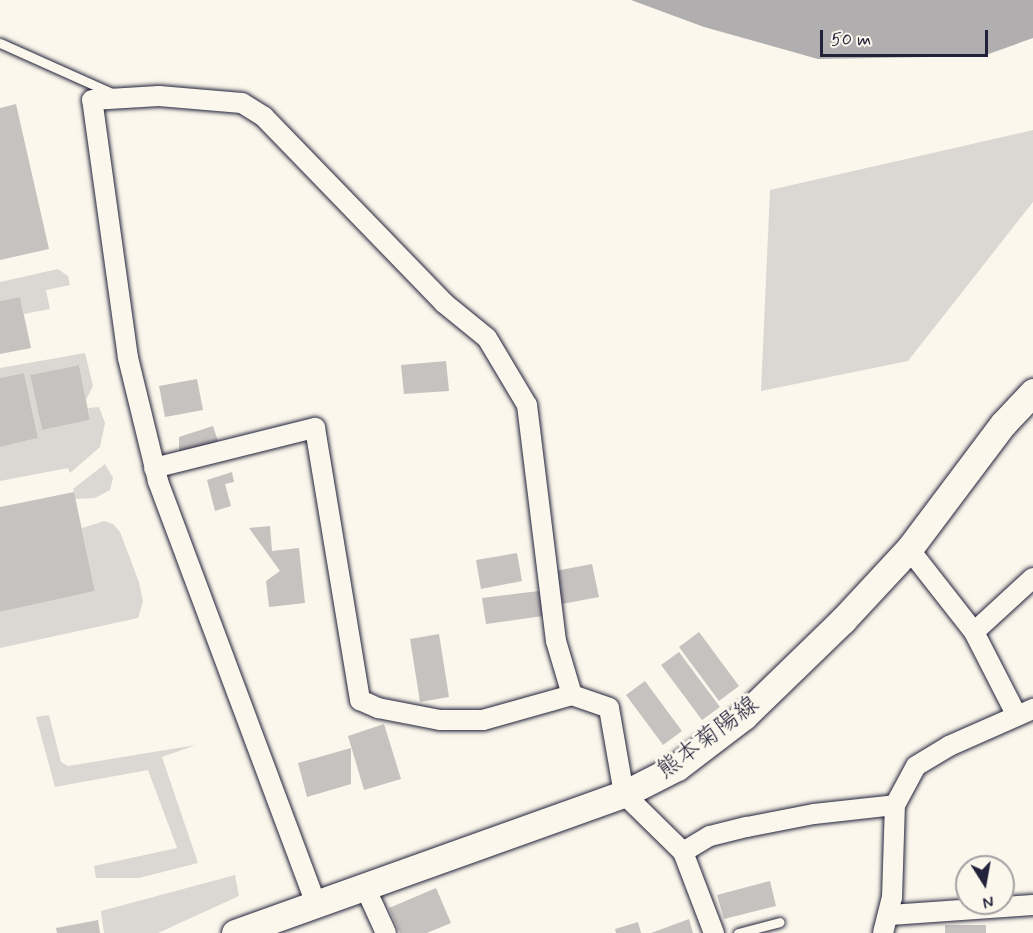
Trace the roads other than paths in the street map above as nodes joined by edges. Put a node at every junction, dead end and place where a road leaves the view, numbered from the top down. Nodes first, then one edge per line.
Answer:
1 (0, 43) edge
2 (119, 96) junction
3 (1033, 392) edge
4 (154, 468) junction
5 (909, 549) junction
6 (1033, 578) edge
7 (974, 633) junction
8 (572, 695) junction
9 (1025, 713) edge
10 (624, 794) junction
11 (895, 805) junction
12 (683, 852) junction
13 (364, 885) junction
14 (316, 904) junction
15 (1033, 905) edge
16 (780, 922) dead end
17 (886, 924) edge
18 (236, 933) edge
19 (386, 933) edge
20 (714, 933) edge
21 (738, 933) edge

1 - 2 lane
2 - 4 street
2 - 8 street
3 - 5 main road, 熊本菊陽線
4 - 8 street
4 - 14 street
5 - 7 street
5 - 10 main road, 熊本菊陽線
6 - 7 street
7 - 9 street
8 - 10 street
9 - 11 street
10 - 12 street
10 - 13 main road, 熊本菊陽線
11 - 12 street
11 - 17 street
12 - 20 street
13 - 14 main road, 熊本菊陽線
13 - 19 street
14 - 18 main road, 熊本菊陽線
15 - 17 street
16 - 21 lane

